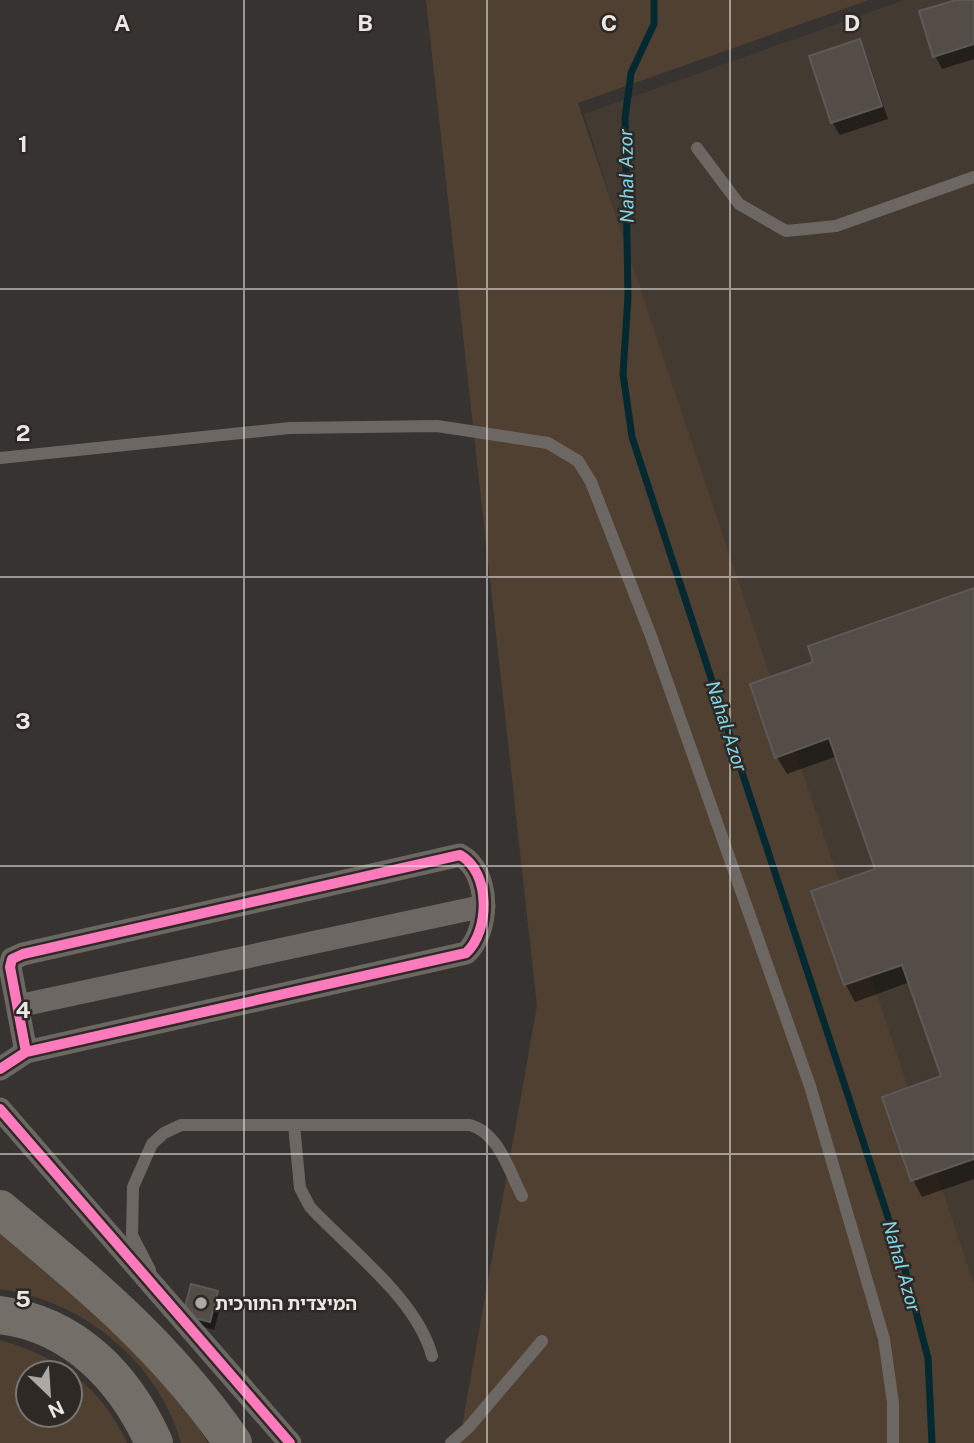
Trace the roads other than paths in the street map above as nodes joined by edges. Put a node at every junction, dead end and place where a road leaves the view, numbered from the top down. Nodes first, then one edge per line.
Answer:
1 (697, 148) dead end
2 (974, 177) edge
3 (0, 458) edge
4 (485, 906) junction
5 (18, 1006) junction
6 (26, 1052) junction
7 (0, 1069) edge
8 (0, 1109) edge
9 (294, 1125) junction
10 (522, 1196) dead end
11 (0, 1209) edge
12 (161, 1292) junction
13 (0, 1315) edge
14 (542, 1341) dead end
15 (432, 1356) dead end
16 (154, 1443) edge
17 (233, 1443) edge
18 (290, 1443) edge
19 (451, 1443) edge
20 (893, 1443) edge

1 - 2 lane
3 - 20 lane
4 - 5 street
4 - 5 street
4 - 6 street
5 - 6 street
6 - 7 street
8 - 12 street
9 - 10 lane
9 - 12 lane
9 - 15 lane
11 - 17 highway
12 - 18 street
13 - 16 highway
14 - 19 lane

